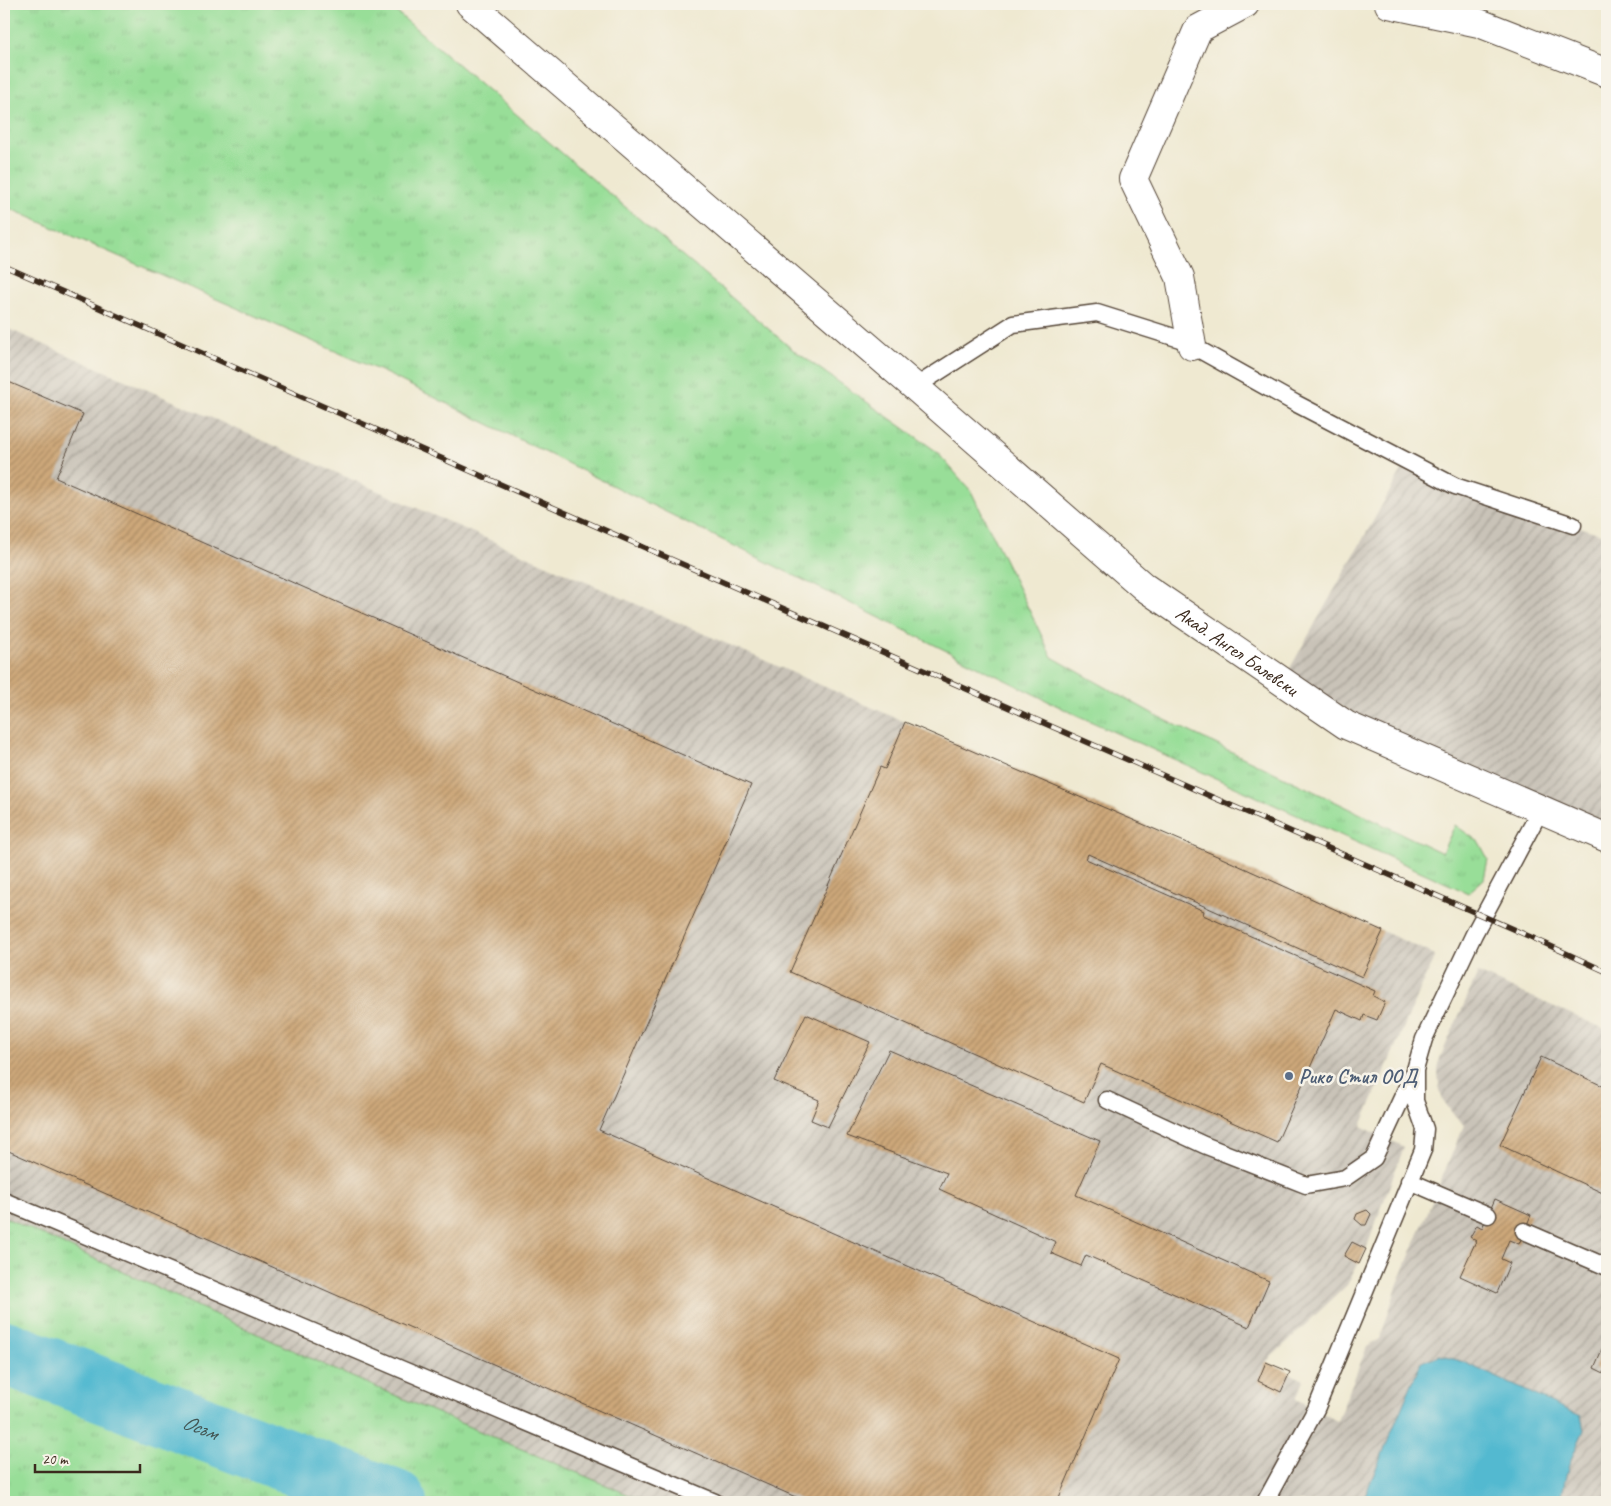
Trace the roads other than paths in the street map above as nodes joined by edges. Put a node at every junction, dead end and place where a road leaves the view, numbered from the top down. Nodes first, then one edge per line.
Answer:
1 (470, 4) edge
2 (1245, 4) edge
3 (1390, 4) edge
4 (1607, 73) edge
5 (1192, 346) junction
6 (915, 387) junction
7 (1573, 525) dead end
8 (1541, 809) junction
9 (1607, 838) edge
10 (1415, 1070) junction
11 (1107, 1100) dead end
12 (1409, 1181) junction
13 (4, 1201) edge
14 (1488, 1215) dead end
15 (1524, 1231) dead end
16 (1607, 1267) edge
17 (715, 1502) edge
18 (1265, 1502) edge

1 - 6 street, Акад. Ангел Балевски
2 - 5 street
3 - 4 street
5 - 6 lane
5 - 7 lane
6 - 8 street, Акад. Ангел Балевски
8 - 9 street, Акад. Ангел Балевски
8 - 10 lane
10 - 11 lane
10 - 12 lane
12 - 14 lane
12 - 18 lane
13 - 17 lane
15 - 16 lane

